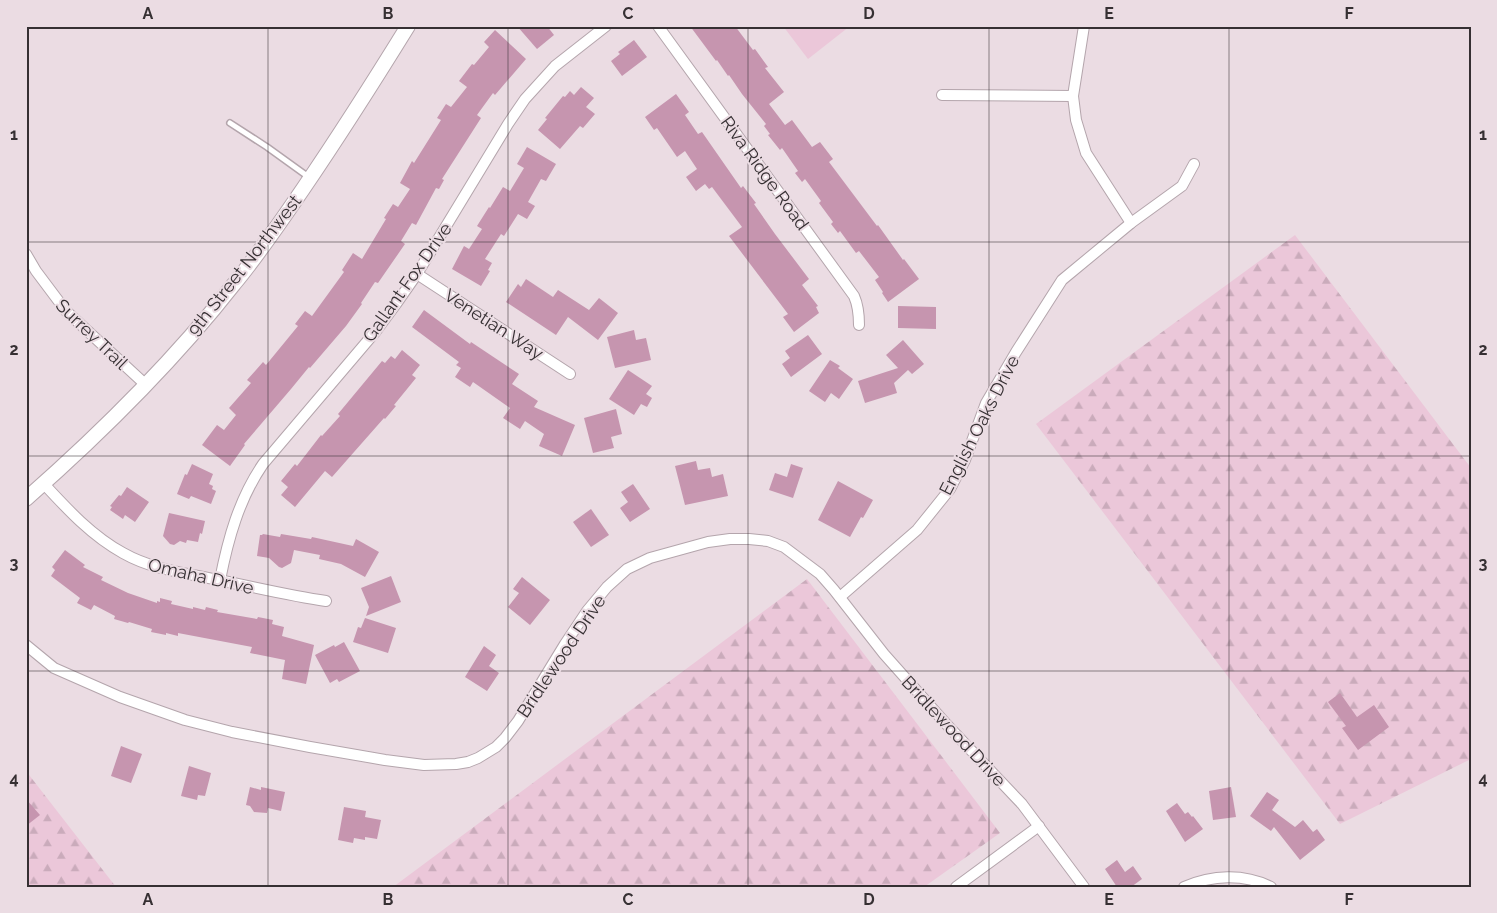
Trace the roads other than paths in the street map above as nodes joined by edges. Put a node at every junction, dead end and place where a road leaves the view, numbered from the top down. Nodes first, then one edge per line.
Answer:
1 (408, 26) edge
2 (606, 26) edge
3 (658, 26) edge
4 (1084, 26) edge
5 (942, 95) dead end
6 (1072, 96) junction
7 (230, 123) dead end
8 (1194, 164) dead end
9 (310, 179) junction
10 (1131, 223) junction
11 (26, 254) edge
12 (417, 274) junction
13 (859, 325) dead end
14 (570, 374) dead end
15 (146, 385) junction
16 (44, 484) junction
17 (26, 499) edge
18 (220, 580) junction
19 (840, 598) junction
20 (326, 601) dead end
21 (26, 646) edge
22 (1039, 826) junction
23 (1188, 885) edge
24 (956, 887) edge
25 (1084, 887) edge
26 (1271, 887) edge

1 - 9 street, 9th Street Northwest
2 - 12 street, Gallant Fox Drive
3 - 13 street, Riva Ridge Road
4 - 6 street
5 - 6 street
6 - 10 street
7 - 9 lane
8 - 10 street, English Oaks Drive
9 - 15 street, 9th Street Northwest
10 - 19 street, English Oaks Drive
11 - 15 street, Surrey Trail
12 - 14 street, Venetian Way
12 - 18 street, Gallant Fox Drive
15 - 16 street, 9th Street Northwest
16 - 17 street, 9th Street Northwest
16 - 18 street, Omaha Drive
18 - 20 street, Omaha Drive
19 - 21 street, Bridlewood Drive
19 - 22 street, Bridlewood Drive
22 - 24 street
22 - 25 street, Bridlewood Drive
23 - 26 street

